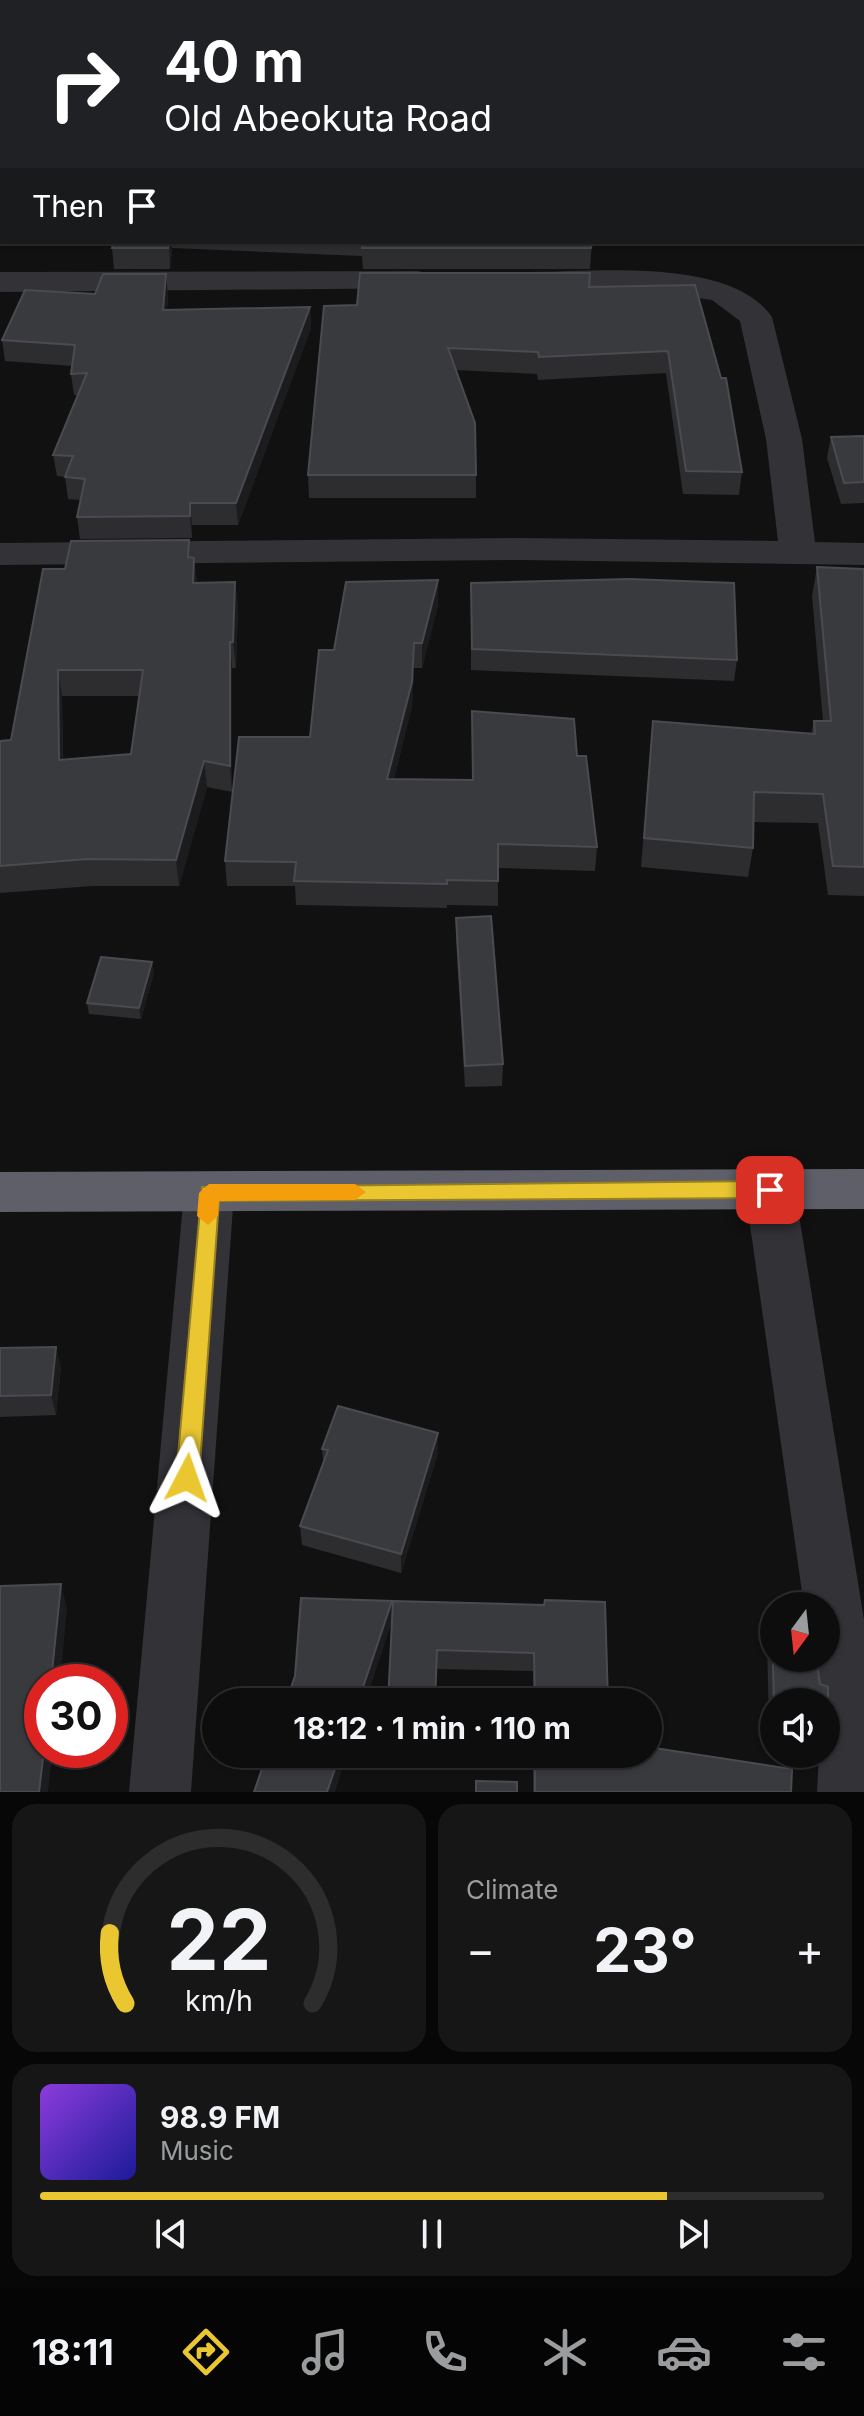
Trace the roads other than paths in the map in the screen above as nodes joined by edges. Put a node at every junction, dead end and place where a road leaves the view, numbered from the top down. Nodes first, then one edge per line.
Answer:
1 (444, 281) edge
2 (507, 281) edge
3 (0, 282) edge
4 (798, 552) junction
5 (0, 554) edge
6 (864, 554) edge
7 (864, 1189) edge
8 (770, 1190) junction
9 (0, 1192) edge
10 (209, 1193) junction
11 (160, 1792) edge
12 (848, 1792) edge

1 - 3 street
2 - 4 street
4 - 5 street
4 - 6 street
7 - 8 highway
8 - 10 highway
8 - 12 street
9 - 10 highway
10 - 11 street

